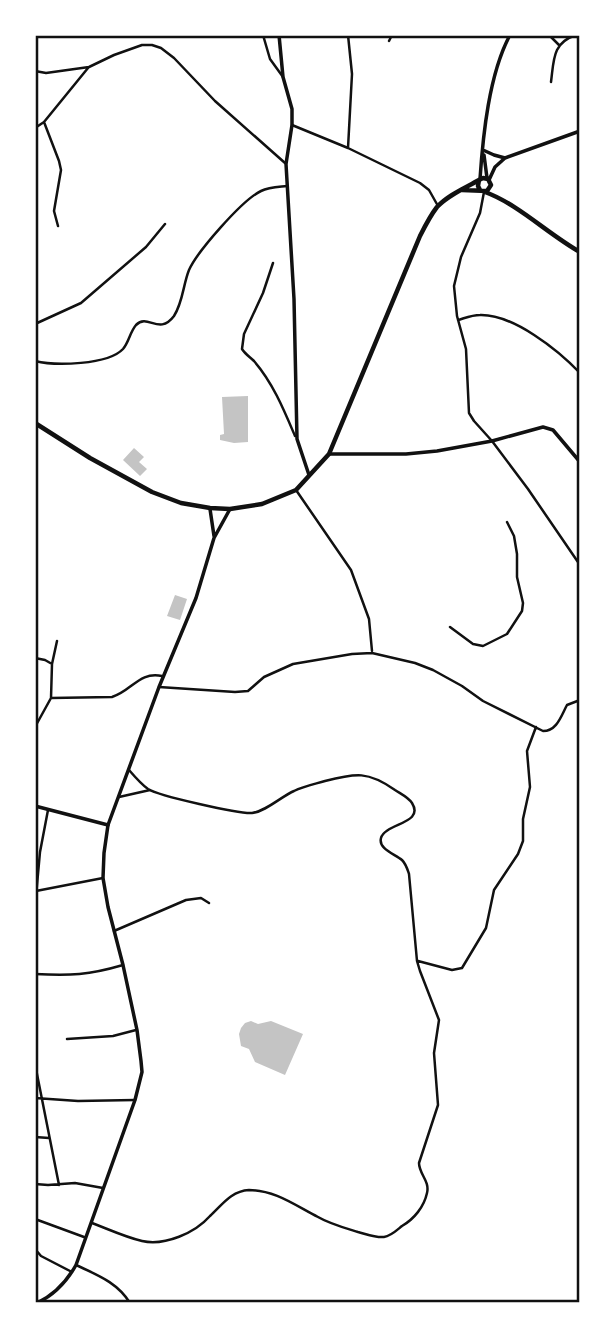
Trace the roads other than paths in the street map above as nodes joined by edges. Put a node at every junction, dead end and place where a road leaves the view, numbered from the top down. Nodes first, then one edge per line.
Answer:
1 (263, 35) edge
2 (279, 35) edge
3 (348, 35) edge
4 (392, 35) edge
5 (510, 35) edge
6 (550, 35) edge
7 (576, 35) edge
8 (389, 41) dead end
9 (559, 45) junction
10 (89, 67) junction
11 (35, 71) edge
12 (283, 77) junction
13 (551, 82) dead end
14 (44, 122) junction
15 (292, 125) junction
16 (35, 128) edge
17 (580, 131) edge
18 (348, 148) junction
19 (483, 148) junction
20 (505, 158) junction
21 (286, 164) junction
22 (480, 180) junction
23 (489, 180) junction
24 (287, 186) junction
25 (461, 190) junction
26 (483, 191) junction
27 (502, 198) junction
28 (438, 206) junction
29 (165, 224) dead end
30 (58, 226) dead end
31 (580, 252) edge
32 (272, 263) dead end
33 (458, 320) junction
34 (35, 324) edge
35 (35, 361) edge
36 (580, 373) edge
37 (35, 423) edge
38 (297, 439) junction
39 (492, 441) junction
40 (329, 454) junction
41 (580, 462) edge
42 (309, 475) junction
43 (296, 490) junction
44 (210, 509) junction
45 (230, 509) junction
46 (508, 522) dead end
47 (214, 538) junction
48 (580, 565) edge
49 (450, 627) dead end
50 (58, 641) dead end
51 (372, 653) junction
52 (35, 658) edge
53 (52, 664) junction
54 (164, 677) junction
55 (159, 687) junction
56 (51, 698) junction
57 (580, 700) edge
58 (35, 727) edge
59 (536, 727) junction
60 (129, 770) junction
61 (150, 790) junction
62 (119, 797) junction
63 (35, 806) edge
64 (48, 810) junction
65 (108, 825) junction
66 (36, 875) edge
67 (103, 878) junction
68 (36, 891) edge
69 (209, 903) dead end
70 (35, 907) edge
71 (114, 931) junction
72 (417, 961) junction
73 (123, 965) junction
74 (35, 974) edge
75 (137, 1030) junction
76 (67, 1039) dead end
77 (35, 1064) edge
78 (35, 1098) edge
79 (41, 1100) junction
80 (135, 1100) junction
81 (35, 1136) edge
82 (49, 1138) junction
83 (35, 1184) edge
84 (59, 1185) junction
85 (103, 1188) junction
86 (35, 1219) edge
87 (92, 1223) junction
88 (86, 1238) junction
89 (35, 1250) edge
90 (76, 1265) junction
91 (72, 1272) junction
92 (37, 1303) edge
93 (130, 1303) edge

1 - 12 street
2 - 12 street
3 - 18 street
4 - 8 street
5 - 19 street
6 - 9 street
7 - 9 street
9 - 13 street
10 - 11 street
10 - 14 street
10 - 21 street
12 - 15 street
14 - 16 street
14 - 30 street
15 - 18 street
15 - 21 street
17 - 20 street
18 - 28 street
19 - 20 street
19 - 22 street
19 - 23 street
20 - 23 street
21 - 24 street
22 - 23 highway
22 - 25 highway
22 - 26 highway
23 - 26 highway
23 - 27 highway
24 - 35 street
24 - 38 street
25 - 26 highway
25 - 28 highway
26 - 27 highway
26 - 33 street
27 - 31 highway
28 - 40 highway
29 - 34 street
32 - 38 street
33 - 36 street
33 - 39 street
37 - 44 highway
38 - 42 street
39 - 40 street
39 - 41 street
39 - 48 street
40 - 42 highway
42 - 43 highway
43 - 45 highway
43 - 51 street
44 - 45 highway
44 - 47 street
45 - 47 street
46 - 49 street
47 - 54 street
50 - 53 street
51 - 55 street
51 - 59 street
52 - 53 street
53 - 56 street
54 - 55 street
54 - 56 street
55 - 60 street
56 - 58 street
57 - 59 street
59 - 72 street
60 - 61 street
60 - 62 street
61 - 62 street
61 - 72 street
62 - 65 street
63 - 64 street
64 - 65 street
64 - 66 street
65 - 67 street
66 - 68 street
67 - 68 street
67 - 71 street
68 - 70 street
69 - 71 street
71 - 73 street
72 - 87 street
73 - 74 street
73 - 75 street
75 - 76 street
75 - 80 street
77 - 79 street
78 - 79 street
79 - 80 street
79 - 82 street
80 - 85 street
81 - 82 street
82 - 84 street
83 - 84 street
84 - 85 street
85 - 87 street
86 - 88 street
87 - 88 street
88 - 90 street
89 - 91 street
90 - 91 street
90 - 93 street
91 - 92 street

